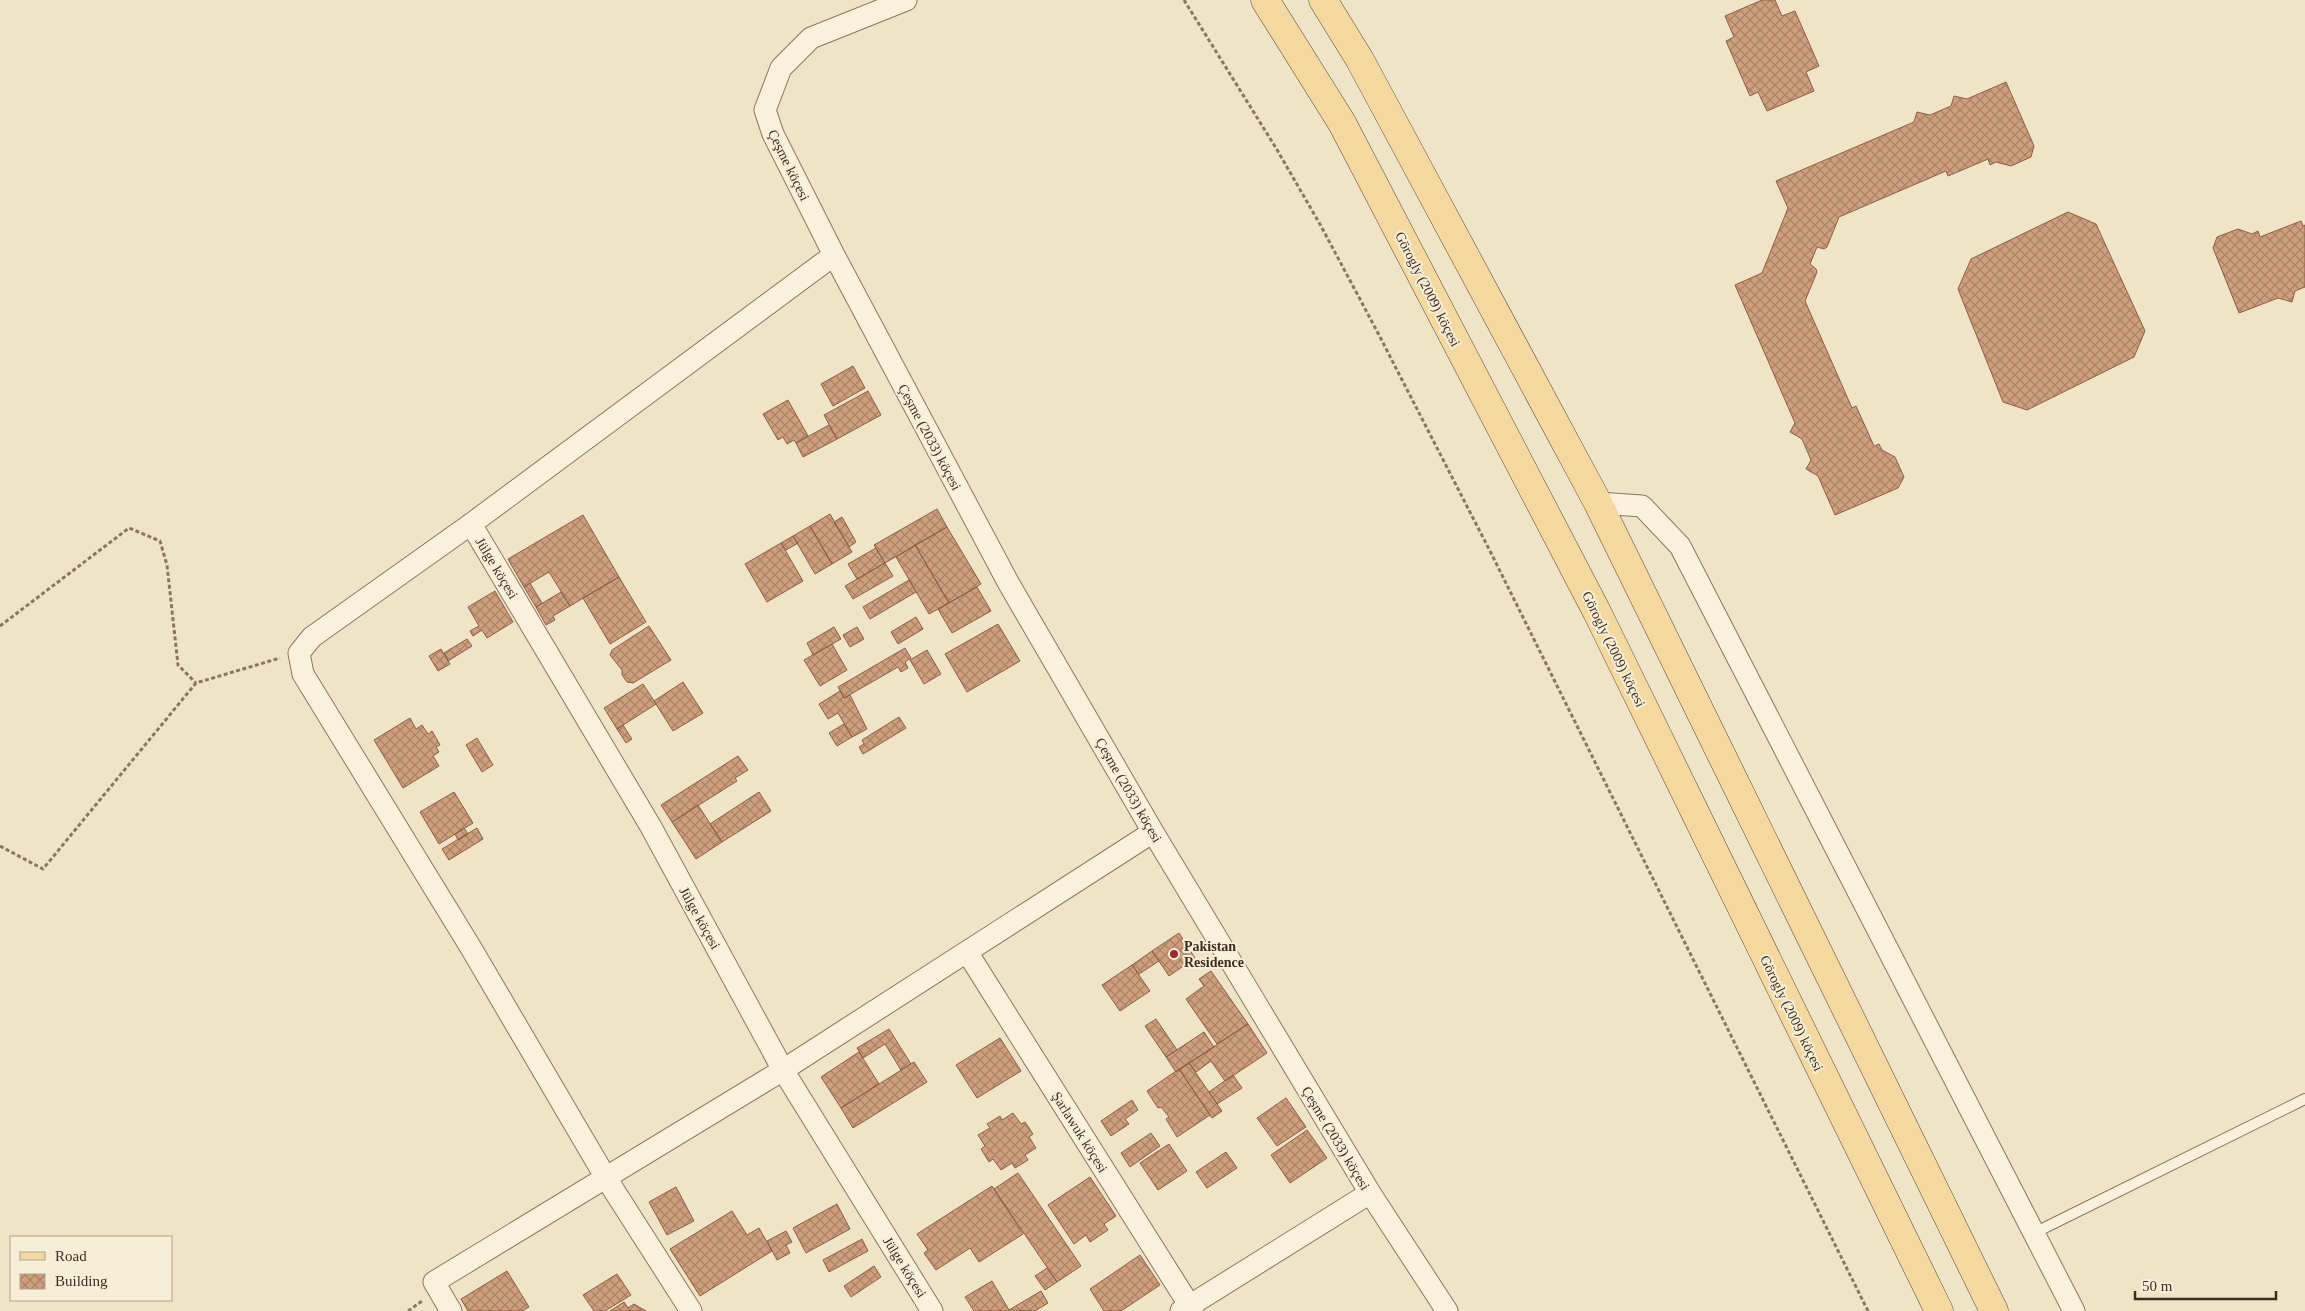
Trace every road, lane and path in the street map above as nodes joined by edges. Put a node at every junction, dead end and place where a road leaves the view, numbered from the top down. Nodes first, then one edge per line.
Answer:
1 (906, 0) edge
2 (1184, 0) edge
3 (1265, 0) edge
4 (1323, 0) edge
5 (834, 255) junction
6 (1598, 503) junction
7 (471, 524) junction
8 (0, 626) edge
9 (299, 653) junction
10 (196, 683) junction
11 (1153, 832) junction
12 (0, 846) edge
13 (967, 952) junction
14 (783, 1070) junction
15 (2305, 1099) edge
16 (606, 1178) junction
17 (1370, 1193) junction
18 (2034, 1233) junction
19 (1188, 1309) edge
20 (451, 1311) edge
21 (691, 1311) edge
22 (932, 1311) edge
23 (1447, 1311) edge
24 (1868, 1311) edge
25 (1939, 1311) edge
26 (1994, 1311) edge
27 (2074, 1311) edge

1 - 5 street, Çeşme köçesi
2 - 24 path
3 - 25 main road, Görogly (2009) köçesi
4 - 6 main road
5 - 7 street
5 - 11 street, Çeşme (2033) köçesi
6 - 18 street
6 - 26 main road
7 - 9 street
7 - 14 street, Jülge köçesi
8 - 10 path
9 - 10 path
9 - 16 street
10 - 12 path
11 - 13 street
11 - 17 street, Çeşme (2033) köçesi
13 - 14 street
13 - 19 street, Şarlawuk köçesi
14 - 16 street
14 - 22 street, Jülge köçesi
15 - 18 lane
16 - 20 street
16 - 21 street
17 - 19 street
17 - 23 street, Çeşme (2033) köçesi
18 - 27 street

